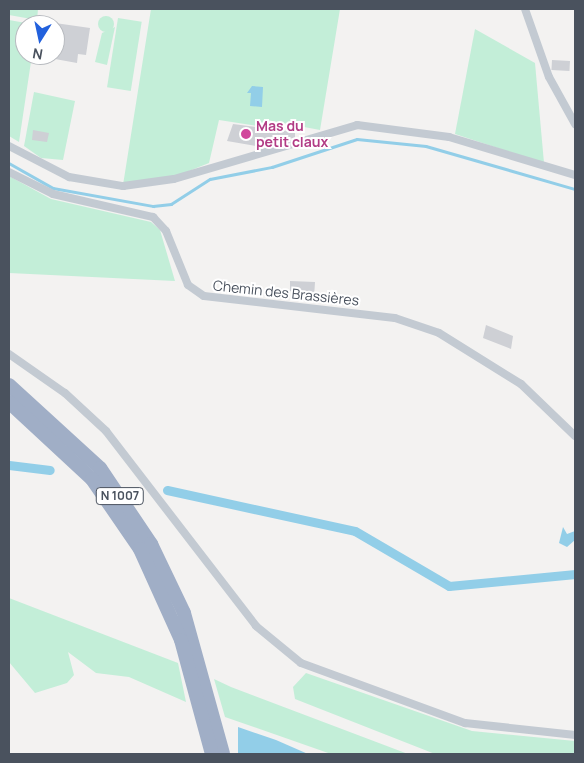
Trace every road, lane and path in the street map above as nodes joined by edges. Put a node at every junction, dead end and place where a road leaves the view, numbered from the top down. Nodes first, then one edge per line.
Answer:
1 (525, 9) edge
2 (575, 124) edge
3 (9, 146) edge
4 (9, 172) edge
5 (575, 175) edge
6 (9, 354) edge
7 (9, 385) edge
8 (9, 402) edge
9 (575, 436) edge
10 (186, 638) junction
11 (575, 735) edge
12 (212, 754) edge
13 (223, 754) edge

1 - 2 street
3 - 5 street
4 - 9 street, Chemin des Brassières
6 - 11 street
7 - 10 highway, N 1007
8 - 10 highway, N 1007
10 - 12 highway, N 1007
10 - 13 highway, N 1007

